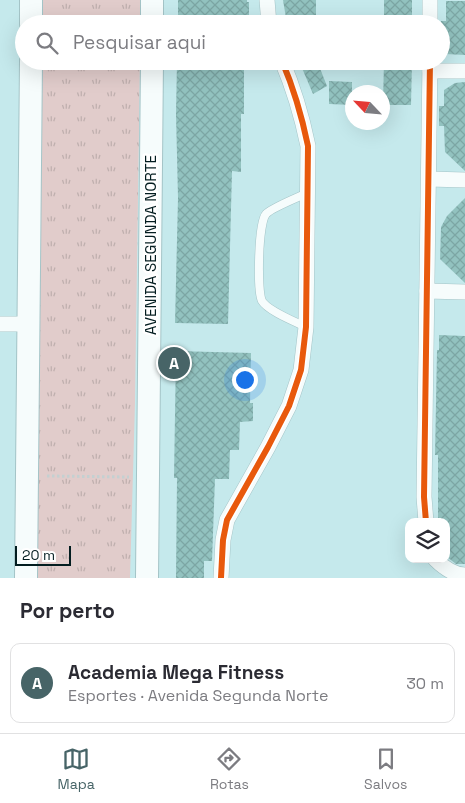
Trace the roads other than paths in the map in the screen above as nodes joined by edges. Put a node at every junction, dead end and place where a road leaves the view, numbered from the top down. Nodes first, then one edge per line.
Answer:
1 (31, 0) edge
2 (152, 0) edge
3 (267, 0) edge
4 (430, 0) edge
5 (31, 15) edge
6 (152, 15) edge
7 (268, 15) edge
8 (430, 15) edge
9 (450, 69) edge
10 (31, 70) edge
11 (152, 70) edge
12 (286, 70) edge
13 (430, 70) edge
14 (465, 71) edge
15 (429, 179) junction
16 (465, 180) edge
17 (307, 192) junction
18 (427, 290) junction
19 (465, 292) edge
20 (0, 324) edge
21 (28, 324) junction
22 (306, 327) junction
23 (426, 518) edge
24 (440, 563) edge
25 (465, 575) edge
26 (26, 578) edge
27 (147, 578) edge
28 (221, 578) edge

1 - 5 main road
2 - 6 main road
3 - 7 street
4 - 8 street
9 - 14 street
10 - 21 main road
11 - 27 main road, AVENIDA SEGUNDA NORTE
12 - 17 street
13 - 15 street
15 - 16 street
15 - 18 street
17 - 22 street
17 - 22 lane
18 - 19 street
18 - 23 street
20 - 21 street
21 - 26 main road
22 - 28 street
24 - 25 street

